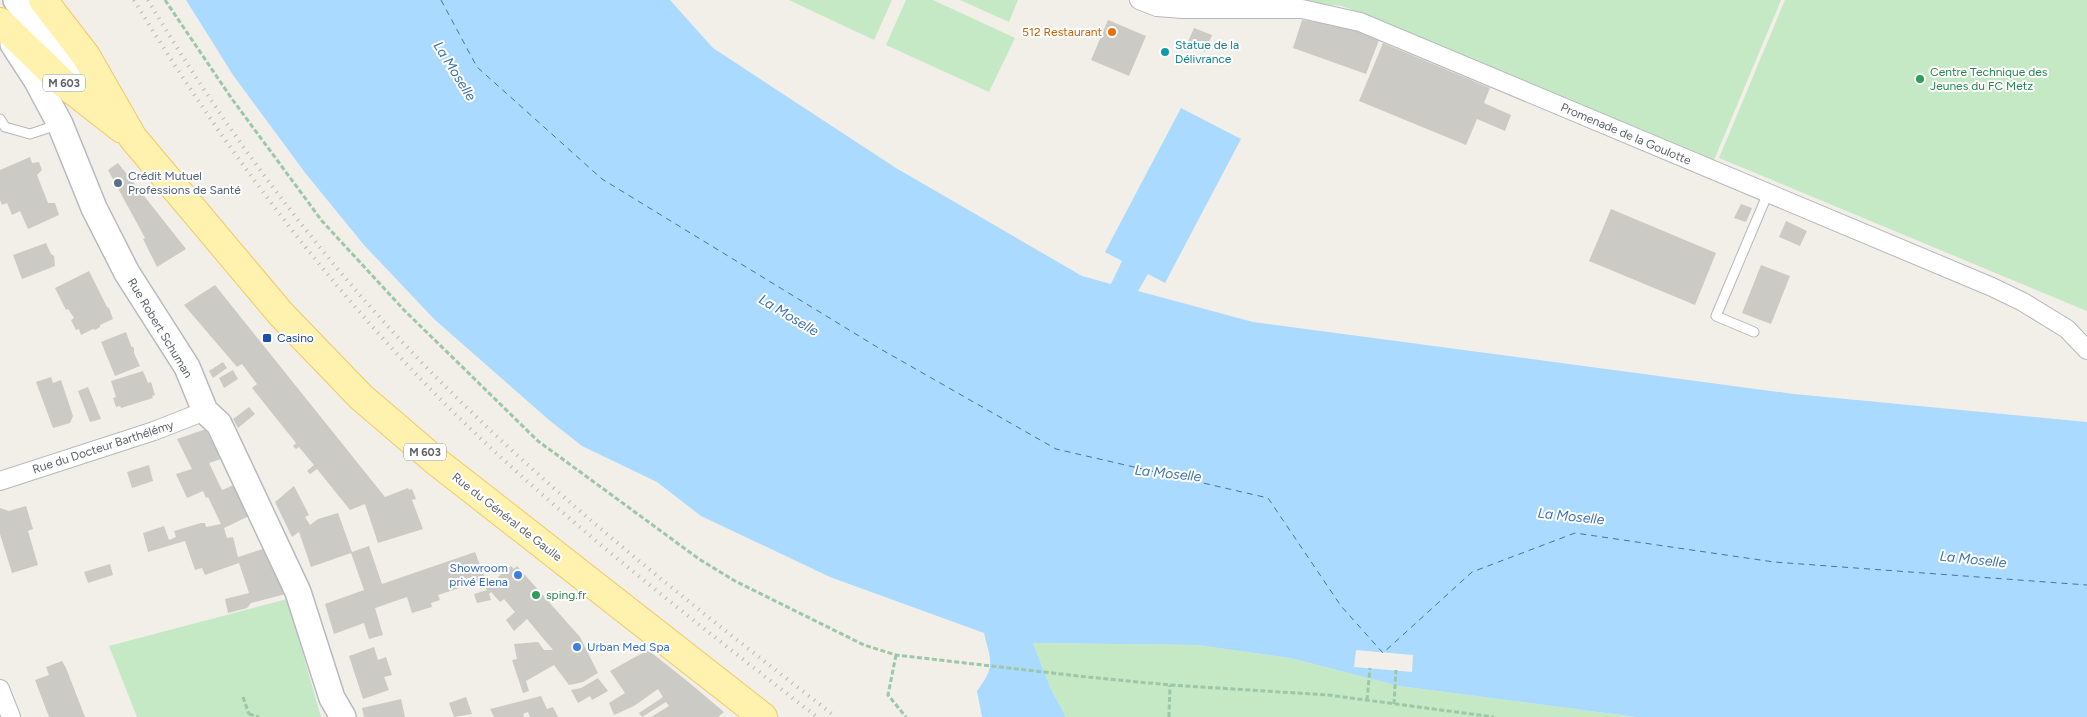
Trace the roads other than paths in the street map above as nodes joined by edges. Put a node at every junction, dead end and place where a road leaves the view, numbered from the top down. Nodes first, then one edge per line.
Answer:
1 (16, 0) edge
2 (43, 0) edge
3 (1139, 0) edge
4 (0, 22) edge
5 (0, 26) edge
6 (0, 119) edge
7 (60, 124) junction
8 (133, 138) junction
9 (1768, 194) junction
10 (1754, 332) dead end
11 (2087, 350) edge
12 (205, 411) junction
13 (0, 481) edge
14 (0, 689) edge
15 (11, 717) edge
16 (343, 717) edge
17 (763, 717) edge

1 - 8 street
2 - 8 main road, Rue du Général de Gaulle / M 603
3 - 9 street, Promenade de la Goulotte
4 - 8 main road, Rue du Général de Gaulle / M 603
5 - 7 street, Rue Robert Schuman
6 - 7 lane
7 - 12 street, Rue Robert Schuman
8 - 17 main road, Rue du Général de Gaulle / M 603
9 - 10 lane
9 - 11 street, Promenade de la Goulotte
12 - 13 street, Rue du Docteur Barthélémy
12 - 16 street, Rue Robert Schuman
14 - 15 street

